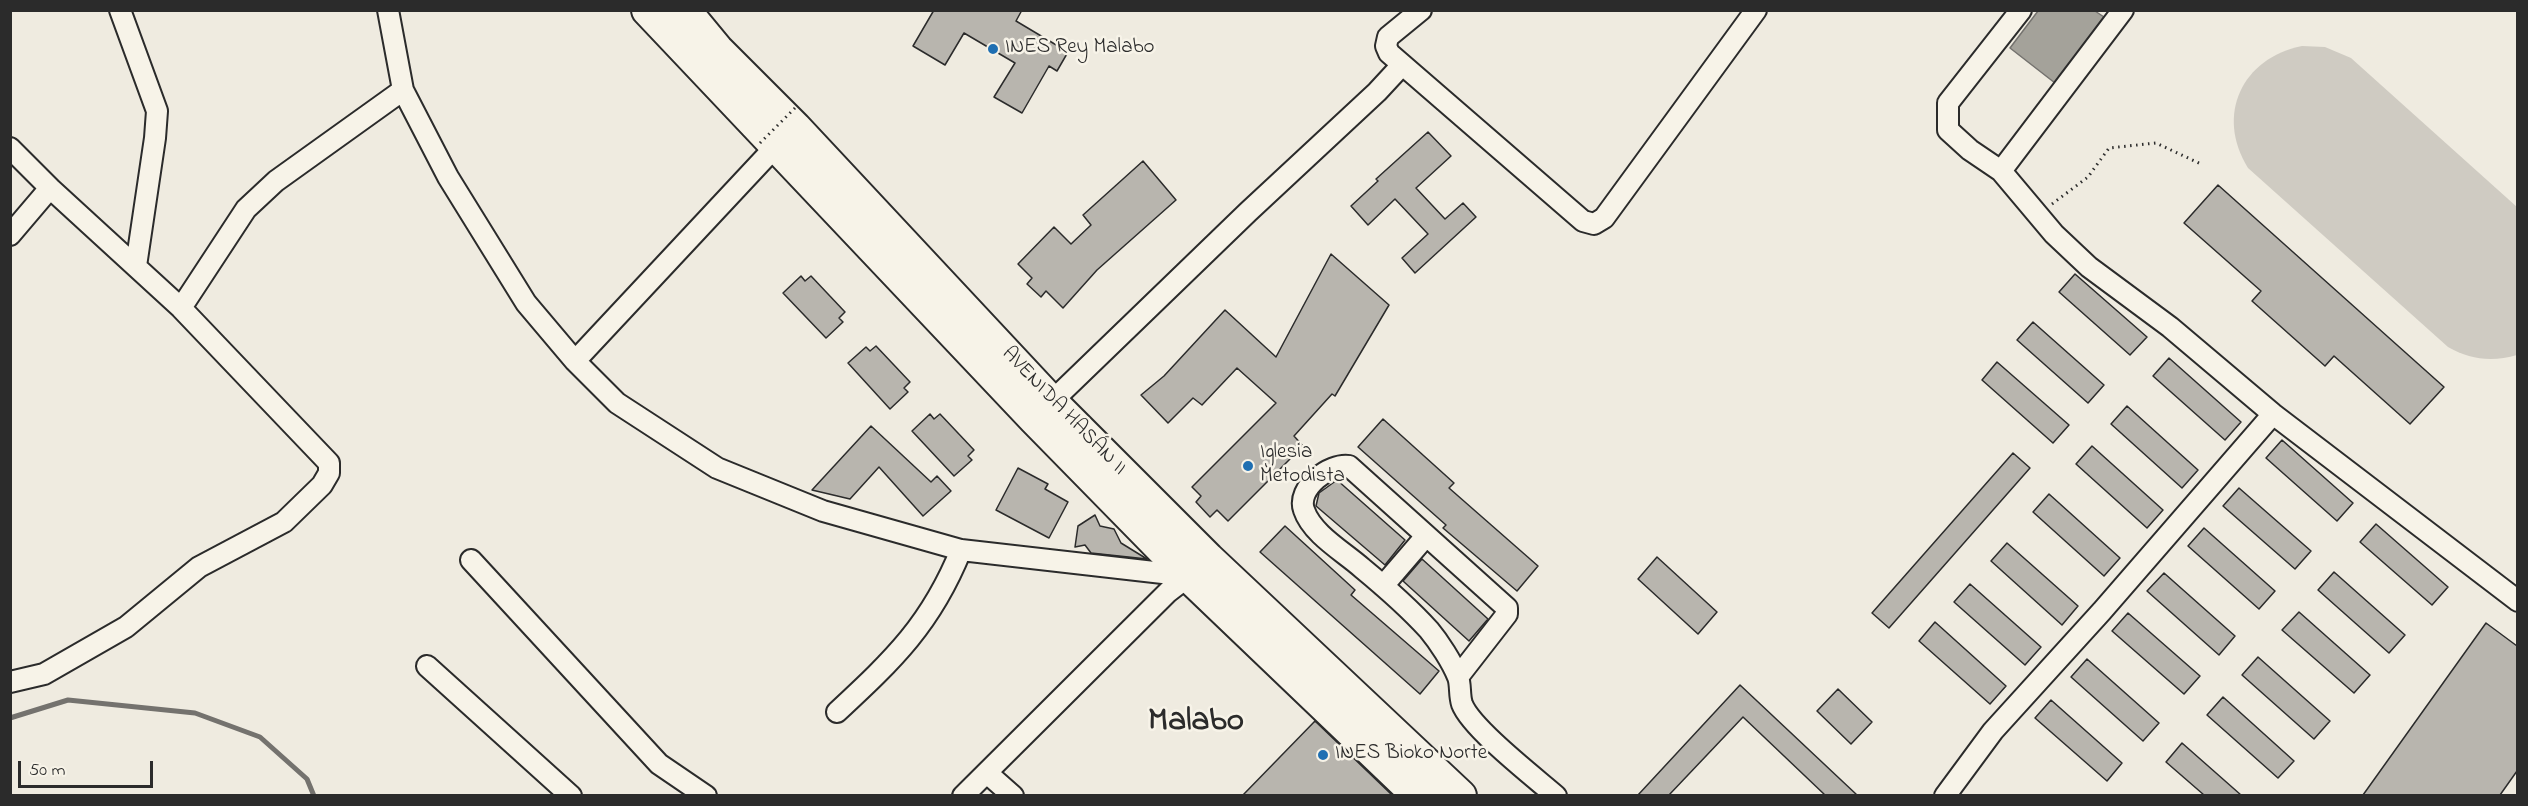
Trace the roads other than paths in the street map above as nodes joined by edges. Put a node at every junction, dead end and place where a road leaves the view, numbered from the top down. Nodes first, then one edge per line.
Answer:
1 (120, 10) edge
2 (388, 10) edge
3 (648, 10) edge
4 (684, 10) edge
5 (1422, 10) edge
6 (1756, 10) edge
7 (2020, 10) edge
8 (2122, 10) edge
9 (1402, 65) junction
10 (403, 90) junction
11 (768, 144) junction
12 (10, 148) edge
13 (2001, 171) junction
14 (50, 188) junction
15 (10, 235) edge
16 (136, 266) junction
17 (181, 308) junction
18 (575, 361) junction
19 (1043, 411) junction
20 (2273, 414) junction
21 (1426, 536) junction
22 (961, 550) junction
23 (471, 560) dead end
24 (1199, 568) junction
25 (1383, 586) junction
26 (2517, 601) edge
27 (426, 666) dead end
28 (1458, 677) junction
29 (10, 682) edge
30 (837, 712) dead end
31 (987, 773) junction
32 (571, 795) edge
33 (706, 795) edge
34 (963, 795) edge
35 (1013, 795) edge
36 (1419, 795) edge
37 (1460, 795) edge
38 (1556, 795) edge
39 (1945, 795) edge

1 - 16 street
2 - 10 street
3 - 11 main road, AVENIDA HASÁN II
4 - 19 main road, AVENIDA HASÁN II
5 - 9 street
6 - 9 street
7 - 13 street
8 - 13 street
9 - 19 street
10 - 17 street
10 - 18 street
11 - 18 street
11 - 19 main road, AVENIDA HASÁN II
12 - 14 street
13 - 20 street
14 - 15 street
14 - 16 street
16 - 17 street
17 - 29 street
18 - 22 street
19 - 24 main road, AVENIDA HASÁN II
20 - 26 street
20 - 39 street
21 - 25 street
21 - 25 street
21 - 28 street
22 - 24 street
22 - 30 street
23 - 33 street
24 - 31 street
24 - 36 main road, AVENIDA HASÁN II
24 - 37 main road, AVENIDA HASÁN II
25 - 28 street
27 - 32 street
28 - 38 street
31 - 34 street
31 - 35 street

